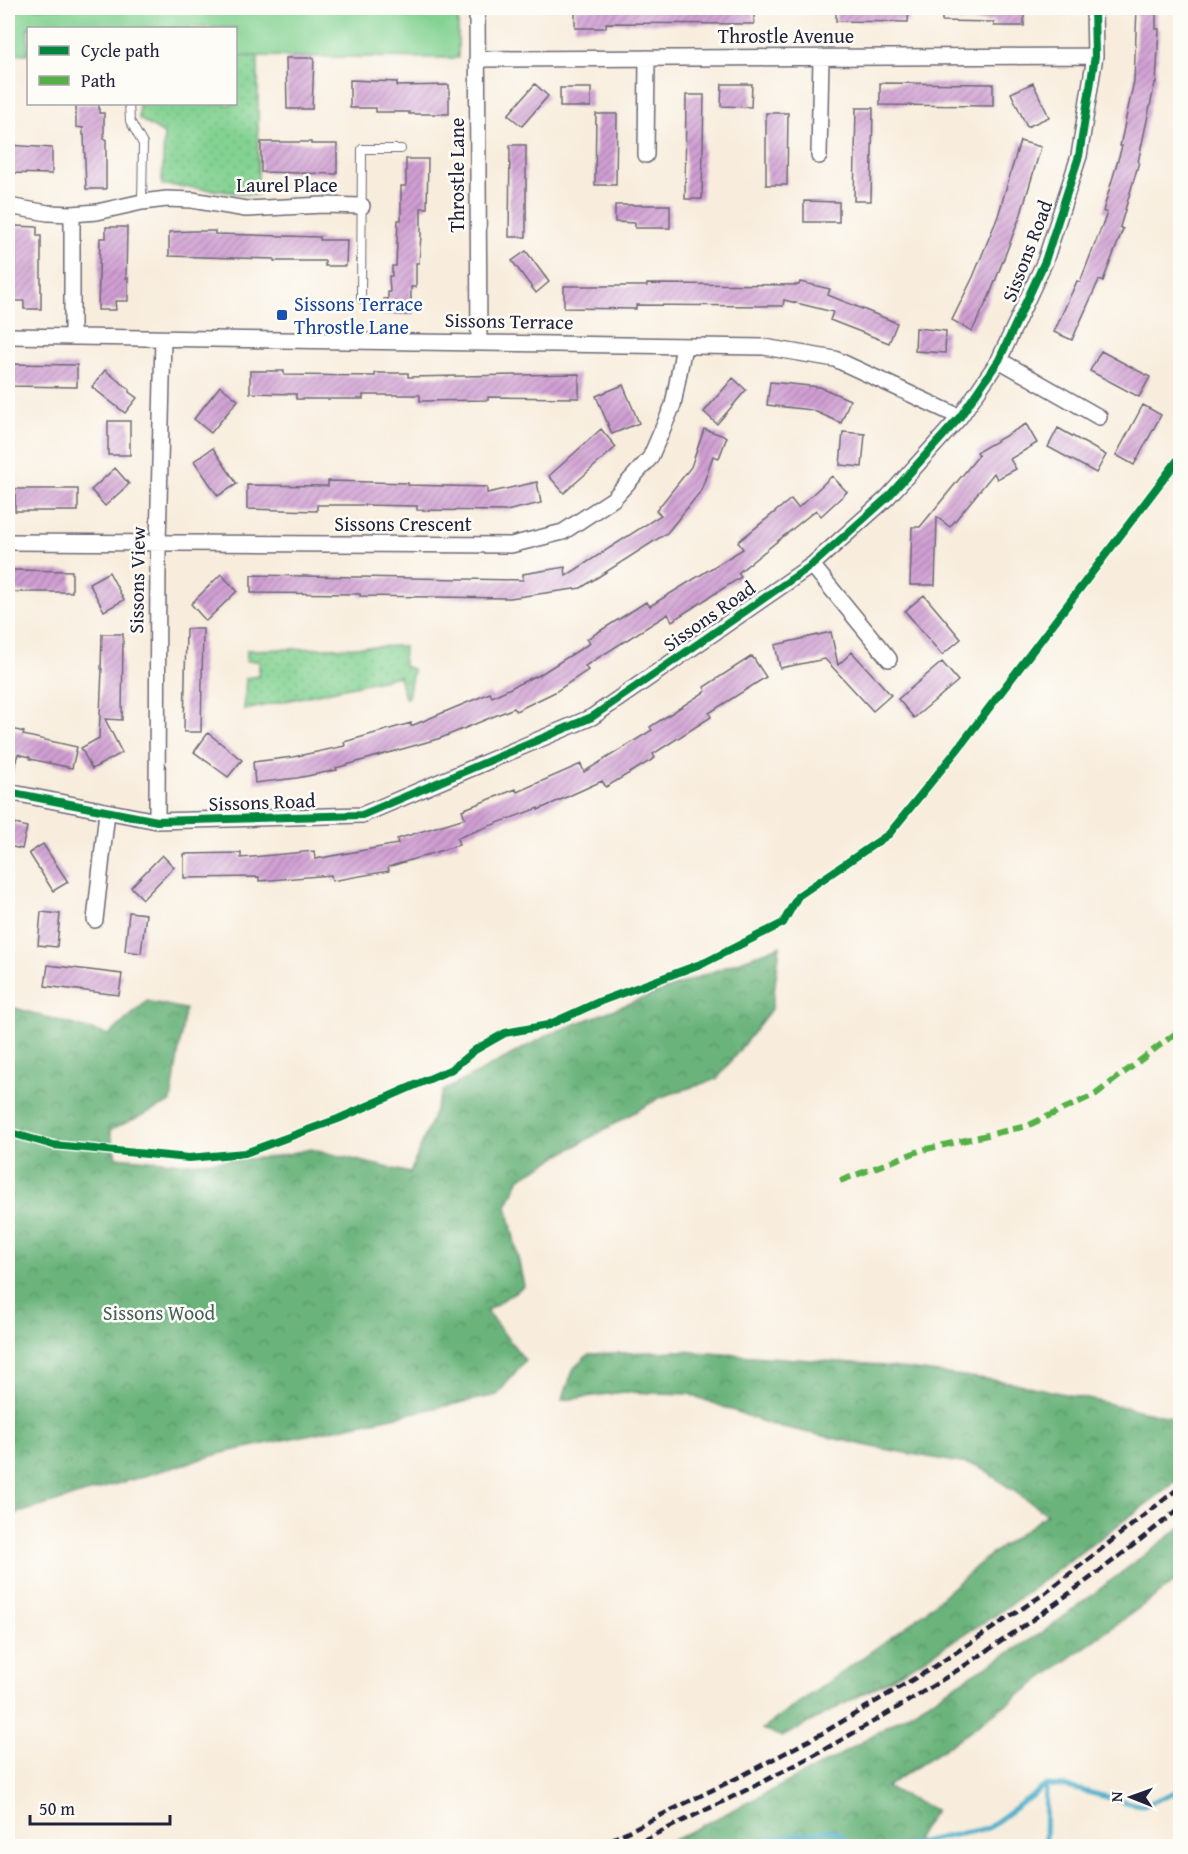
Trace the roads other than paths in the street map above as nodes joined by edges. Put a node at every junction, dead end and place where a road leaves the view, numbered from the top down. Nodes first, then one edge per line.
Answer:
1 (477, 8) edge
2 (1094, 8) edge
3 (1095, 56) junction
4 (821, 57) junction
5 (647, 58) junction
6 (477, 59) junction
7 (129, 105) edge
8 (401, 149) dead end
9 (646, 155) dead end
10 (819, 156) dead end
11 (142, 202) junction
12 (8, 206) edge
13 (362, 206) junction
14 (72, 214) junction
15 (361, 299) dead end
16 (8, 336) edge
17 (72, 337) junction
18 (163, 339) junction
19 (479, 342) junction
20 (684, 346) junction
21 (999, 360) junction
22 (960, 417) junction
23 (1099, 417) dead end
24 (8, 542) edge
25 (158, 544) junction
26 (812, 566) junction
27 (889, 659) dead end
28 (8, 792) edge
29 (107, 812) junction
30 (157, 822) junction
31 (95, 920) dead end

1 - 6 street, Throstle Lane
2 - 3 street, Sissons Road
3 - 4 street, Throstle Avenue
3 - 21 street, Sissons Road
4 - 5 street, Throstle Avenue
4 - 10 street
5 - 6 street, Throstle Avenue
5 - 9 street
6 - 19 street, Throstle Lane
7 - 11 lane
8 - 13 lane, Laurel Place
11 - 13 street, Laurel Place
11 - 14 street, Laurel Place
12 - 14 street, Laurel Place
13 - 15 lane, Laurel Place
14 - 17 street
16 - 17 street, Sissons Terrace
17 - 18 street, Sissons Terrace
18 - 19 street, Sissons Terrace
18 - 25 street, Sissons View
19 - 20 street, Sissons Terrace
20 - 22 street, Sissons Terrace
20 - 25 street, Sissons Crescent
21 - 22 street, Sissons Road
21 - 23 street
22 - 26 street, Sissons Road
24 - 25 street, Sissons Crescent
25 - 30 street, Sissons View
26 - 27 street
26 - 30 street, Sissons Road
28 - 29 street, Sissons Road
29 - 30 street, Sissons Road
29 - 31 street

